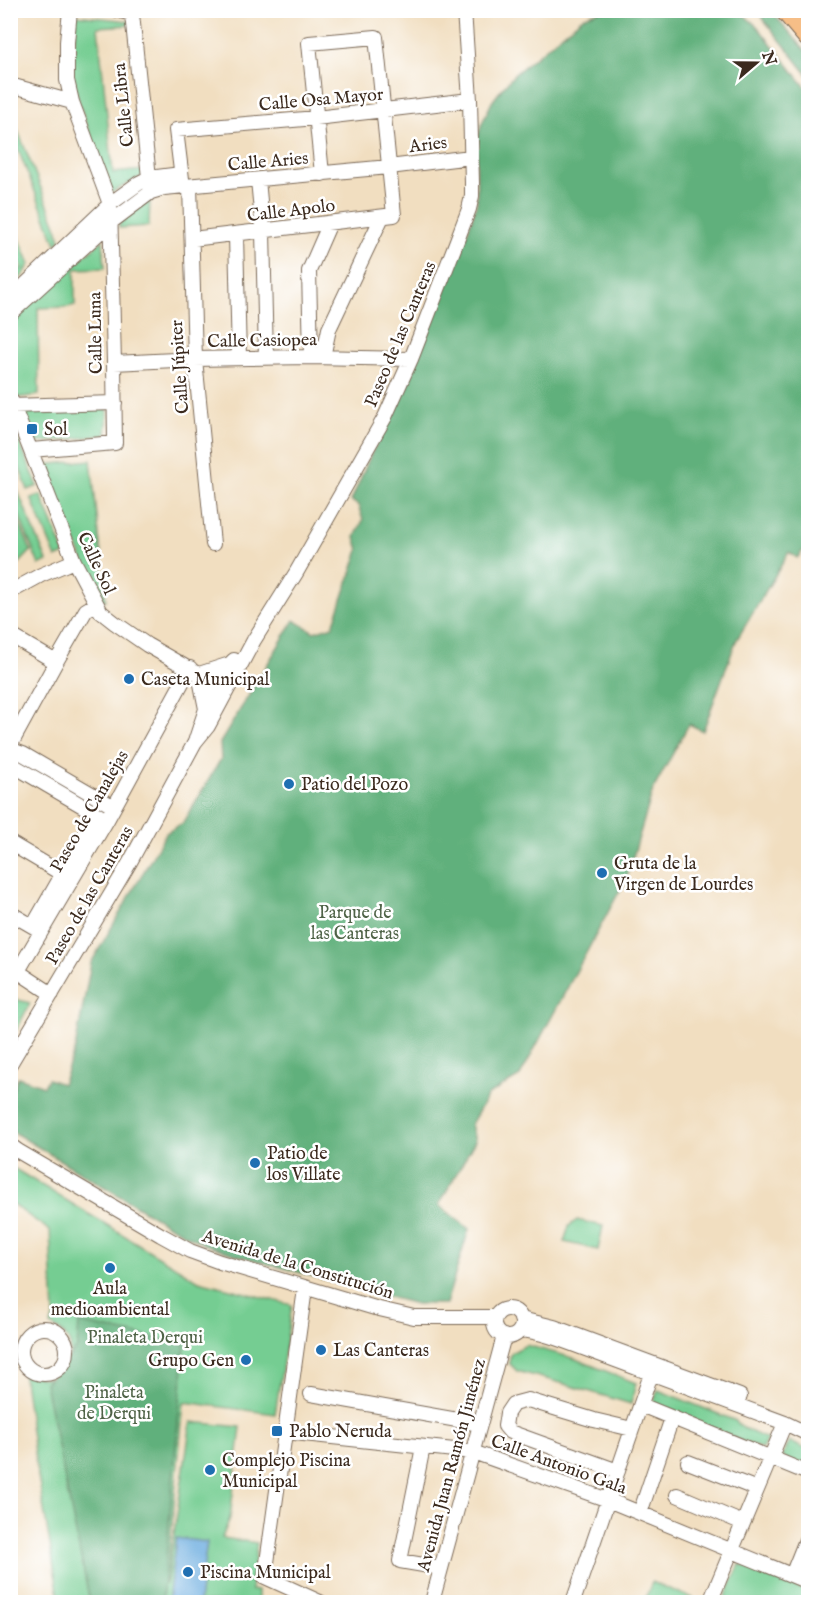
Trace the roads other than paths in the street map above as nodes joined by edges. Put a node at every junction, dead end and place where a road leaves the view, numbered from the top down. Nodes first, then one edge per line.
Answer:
1 (70, 10) edge
2 (117, 10) edge
3 (464, 10) edge
4 (785, 10) edge
5 (808, 37) edge
6 (10, 85) edge
7 (470, 100) junction
8 (72, 102) junction
9 (384, 111) junction
10 (316, 118) junction
11 (176, 130) joint
12 (471, 157) junction
13 (389, 167) junction
14 (322, 174) junction
15 (258, 180) junction
16 (184, 182) junction
17 (150, 185) junction
18 (110, 204) junction
19 (388, 216) junction
20 (111, 222) junction
21 (330, 223) junction
22 (263, 231) junction
23 (236, 235) junction
24 (192, 239) junction
25 (10, 299) edge
26 (10, 314) edge
27 (317, 357) junction
28 (239, 358) junction
29 (266, 358) junction
30 (195, 359) junction
31 (411, 359) junction
32 (114, 363) junction
33 (12, 404) edge
34 (115, 404) junction
35 (31, 450) junction
36 (213, 544) dead end
37 (74, 561) junction
38 (10, 592) edge
39 (96, 604) junction
40 (10, 635) edge
41 (56, 662) junction
42 (235, 666) junction
43 (194, 671) junction
44 (219, 686) junction
45 (208, 714) junction
46 (11, 753) edge
47 (103, 811) junction
48 (10, 843) edge
49 (67, 877) junction
50 (10, 913) edge
51 (37, 929) junction
52 (13, 968) edge
53 (52, 994) junction
54 (10, 1064) edge
55 (10, 1145) edge
56 (10, 1153) edge
57 (304, 1296) junction
58 (495, 1321) junction
59 (520, 1324) junction
60 (504, 1336) junction
61 (654, 1374) junction
62 (311, 1394) dead end
63 (641, 1405) junction
64 (672, 1418) junction
65 (785, 1423) junction
66 (480, 1424) junction
67 (808, 1424) edge
68 (632, 1429) junction
69 (285, 1432) junction
70 (808, 1434) edge
71 (423, 1447) junction
72 (473, 1452) junction
73 (771, 1457) junction
74 (688, 1462) dead end
75 (618, 1471) junction
76 (808, 1473) edge
77 (757, 1489) junction
78 (677, 1495) dead end
79 (608, 1500) junction
80 (640, 1513) junction
81 (743, 1522) junction
82 (808, 1535) edge
83 (732, 1550) junction
84 (441, 1568) junction
85 (792, 1575) junction
86 (808, 1582) edge
87 (320, 1602) edge
88 (432, 1602) edge
89 (573, 1602) edge
90 (710, 1602) edge

1 - 8 street
2 - 17 street, Calle Libra
3 - 7 street, Paseo de las Canteras
4 - 5 highway
6 - 8 street
7 - 9 street, Calle Osa Mayor
7 - 12 street, Paseo de las Canteras
8 - 18 street
9 - 10 street, Calle Osa Mayor
9 - 10 street
9 - 13 street
10 - 11 street, Calle Osa Mayor
10 - 14 street
11 - 16 street, Calle Júpiter
12 - 13 street, Aries
12 - 31 street, Paseo de las Canteras
13 - 14 street, Calle Aries
13 - 19 street
14 - 15 street, Calle Aries
15 - 16 street, Calle Aries
15 - 22 street
16 - 17 street, Calle Aries
16 - 24 street, Calle Júpiter
17 - 18 street, Calle Aries
17 - 20 street
18 - 20 street, Calle Luna
18 - 25 street, Calle Aries
19 - 21 street, Calle Apolo
19 - 27 street
20 - 26 street
20 - 32 street, Calle Luna
21 - 22 street, Calle Apolo
21 - 27 street
22 - 23 street, Calle Apolo
22 - 29 street
23 - 24 street, Calle Apolo
23 - 28 street
24 - 30 street, Calle Júpiter
27 - 29 street, Calle Casiopea
27 - 31 street, Calle Casiopea
28 - 29 street, Calle Casiopea
28 - 30 street, Calle Casiopea
30 - 32 street, Calle Casiopea
30 - 36 street, Calle Júpiter
31 - 42 street, Paseo de las Canteras
32 - 34 street, Calle Luna
33 - 34 street
33 - 35 street, Calle Sol
34 - 35 street, Calle Luna
35 - 37 street, Calle Sol
37 - 38 street
37 - 39 street, Calle Sol
39 - 41 street
39 - 43 street, Calle Sol
40 - 41 street
41 - 46 street
42 - 43 street
42 - 44 street
42 - 45 street
43 - 44 street, Calle Sol
43 - 45 street
43 - 47 street, Paseo de Canalejas
44 - 45 street
45 - 53 street, Paseo de las Canteras
46 - 47 street
47 - 49 street, Paseo de Canalejas
48 - 49 street
49 - 51 street, Paseo de Canalejas
50 - 51 street
51 - 52 street, Paseo de Canalejas
52 - 53 street
53 - 54 street, Paseo de las Canteras
55 - 58 street, Avenida de la Constitución
56 - 57 street, Avenida de la Constitución
57 - 58 street, Avenida de la Constitución
57 - 69 street
58 - 59 street
58 - 60 street
59 - 60 street
59 - 61 street
59 - 67 street
60 - 66 street, Avenida Juan Ramón Jiménez
61 - 63 street
61 - 65 street
62 - 66 street
63 - 64 street
63 - 68 street
64 - 73 street
64 - 80 street
65 - 70 street
65 - 73 street
66 - 72 street, Avenida Juan Ramón Jiménez
68 - 75 street
68 - 75 street
69 - 71 street, Calle Antonio Gala
69 - 87 street
71 - 72 street, Calle Antonio Gala
71 - 84 street
72 - 79 street, Calle Antonio Gala
72 - 84 street, Avenida Juan Ramón Jiménez
73 - 76 street
73 - 77 street
74 - 77 street
75 - 79 street
77 - 81 street
78 - 81 street
79 - 80 street, Calle Antonio Gala
79 - 89 street
80 - 83 street, Calle Antonio Gala
81 - 83 street
82 - 85 street
83 - 85 street, Calle Antonio Gala
83 - 90 street
84 - 88 street, Avenida Juan Ramón Jiménez
85 - 86 street, Calle Antonio Gala

